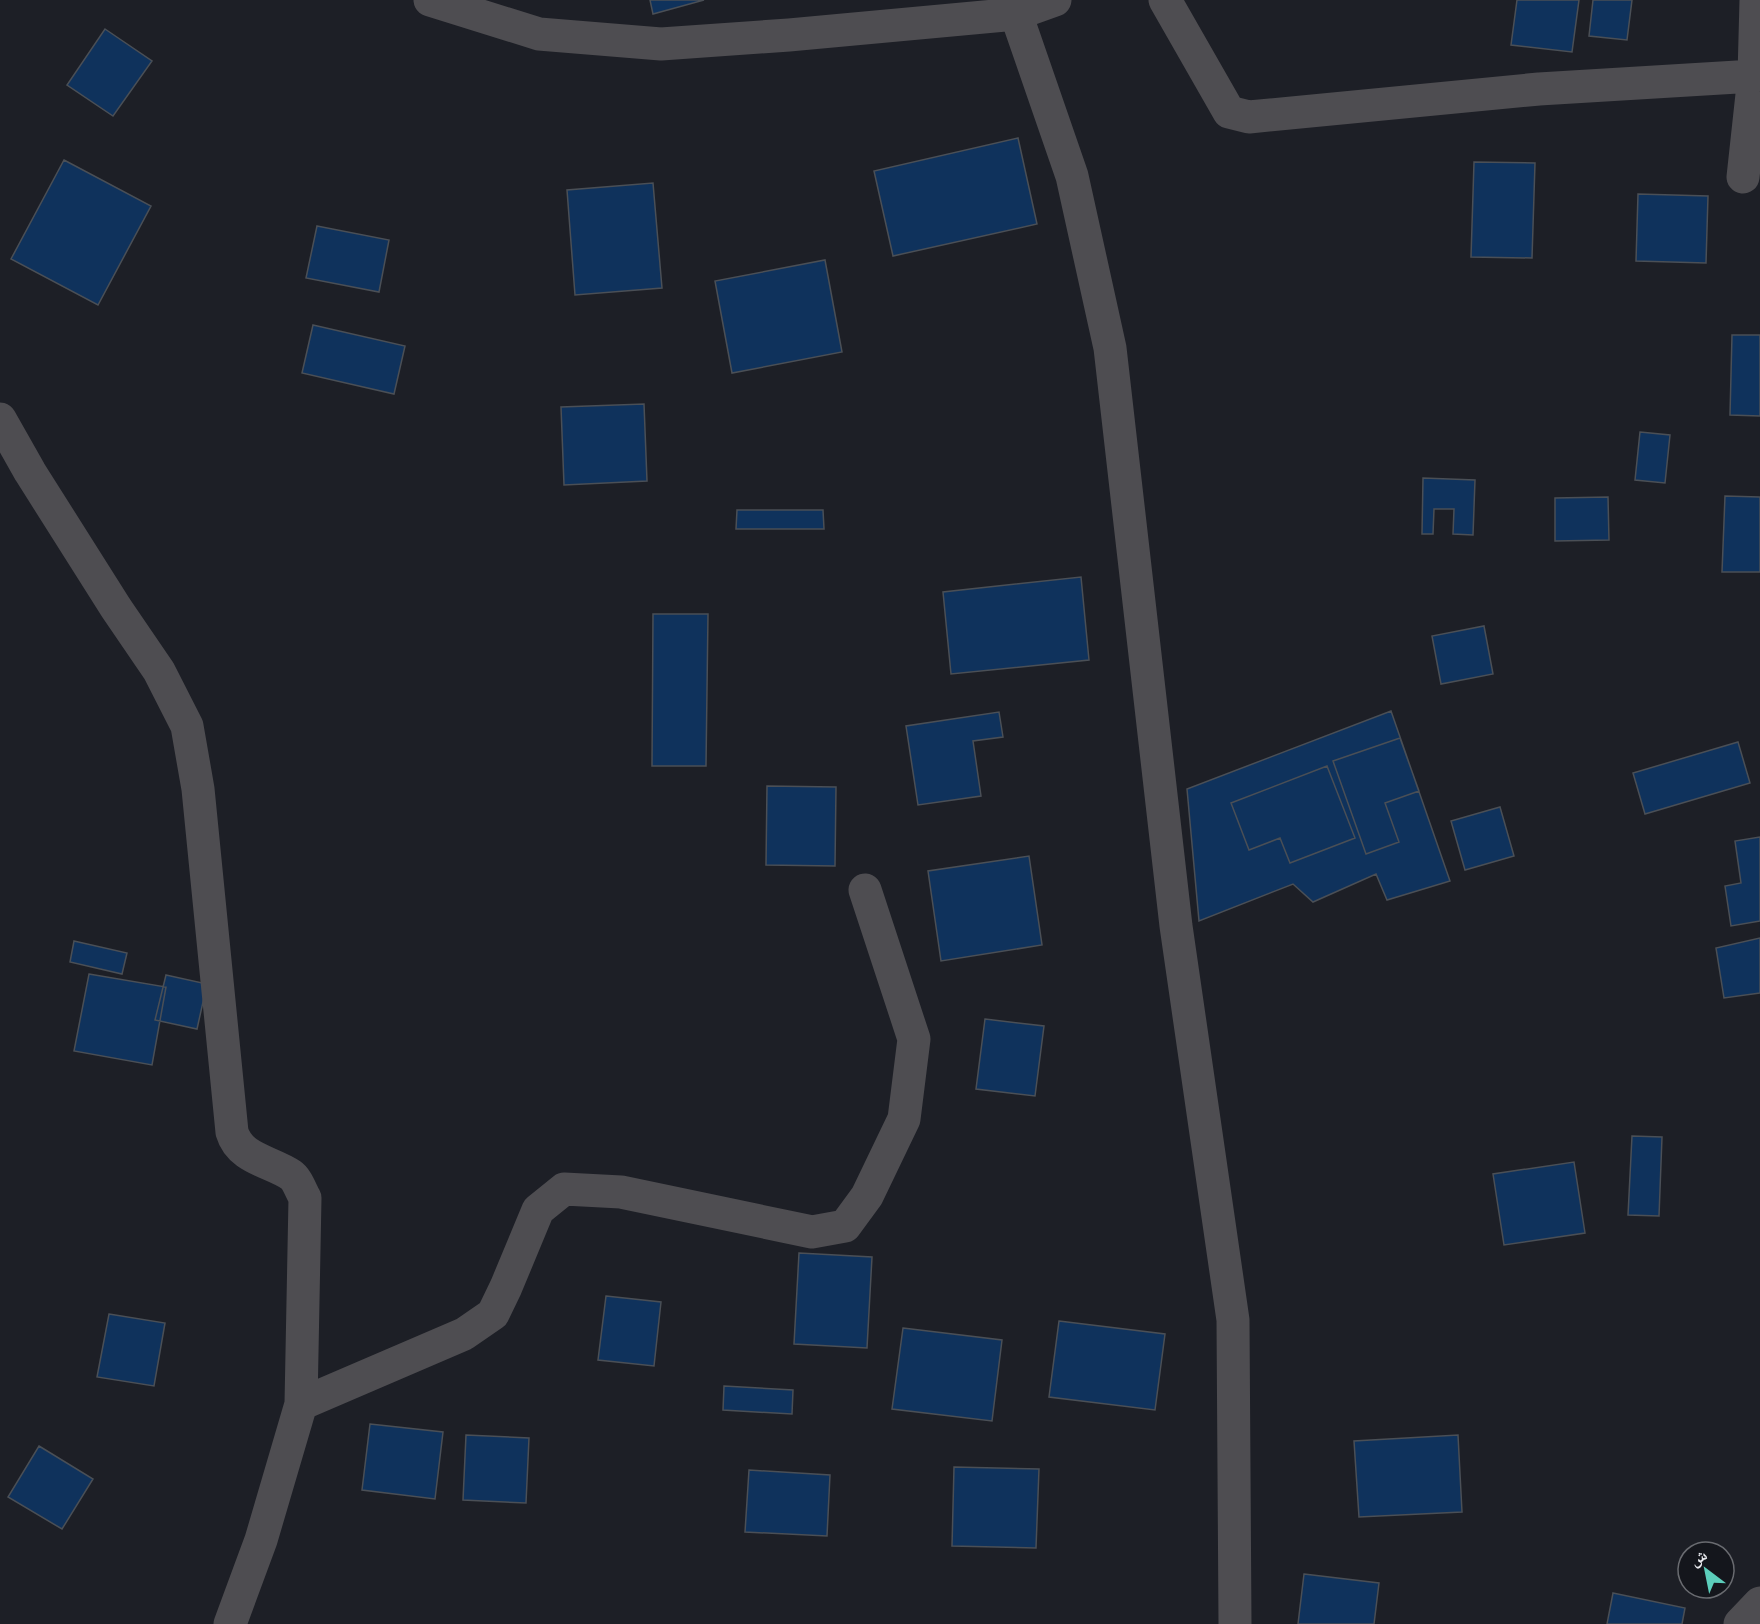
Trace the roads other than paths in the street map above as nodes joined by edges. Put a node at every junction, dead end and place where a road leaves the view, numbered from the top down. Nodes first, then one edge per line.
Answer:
1 (430, 0) edge
2 (1055, 0) edge
3 (1165, 0) edge
4 (1755, 0) edge
5 (1016, 14) junction
6 (1754, 76) junction
7 (1743, 177) dead end
8 (0, 419) edge
9 (865, 890) dead end
10 (301, 1404) junction
11 (1760, 1603) edge
12 (230, 1624) edge
13 (1236, 1624) edge
14 (1740, 1624) edge

1 - 5 street
2 - 5 street
3 - 6 street
4 - 6 street
5 - 13 street
6 - 7 street
8 - 10 street
9 - 10 street
10 - 12 street
11 - 14 street

